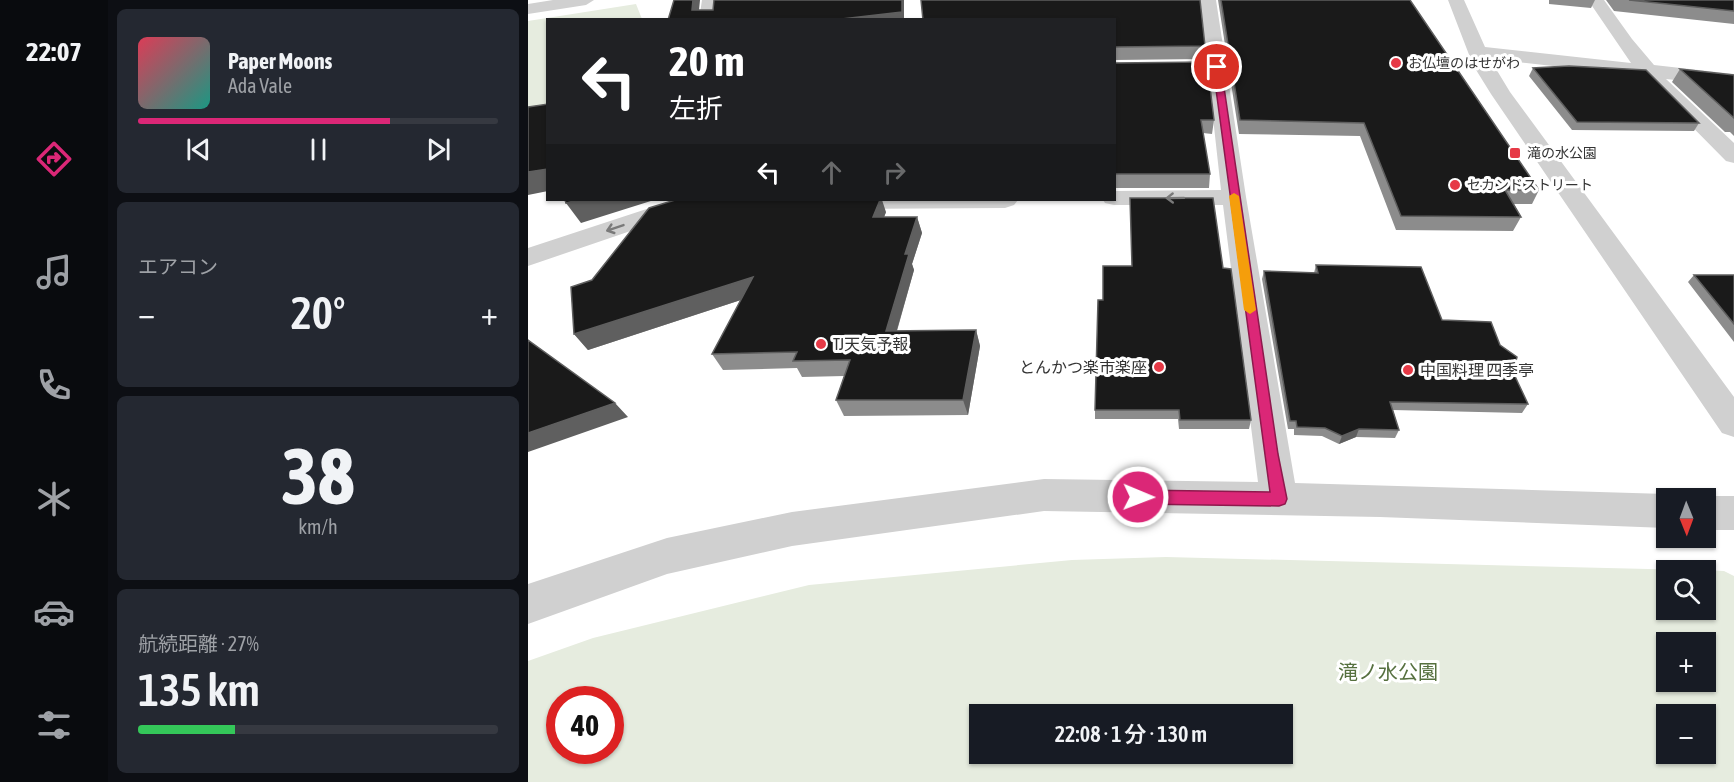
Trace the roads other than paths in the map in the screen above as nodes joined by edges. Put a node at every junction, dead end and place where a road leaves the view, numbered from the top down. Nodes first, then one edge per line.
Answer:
1 (586, 0) edge
2 (710, 0) edge
3 (1208, 0) edge
4 (1456, 0) edge
5 (1596, 0) edge
6 (535, 5) edge
7 (708, 18) edge
8 (1477, 52) junction
9 (1194, 67) edge
10 (1217, 67) junction
11 (1648, 70) junction
12 (1734, 80) edge
13 (1734, 156) edge
14 (1234, 197) junction
15 (1116, 198) edge
16 (694, 201) edge
17 (528, 257) edge
18 (1734, 423) edge
19 (1279, 499) junction
20 (1656, 511) edge
21 (1716, 513) edge
22 (1734, 513) edge
23 (528, 604) edge

1 - 6 street
2 - 7 street
3 - 10 street
4 - 8 street
5 - 11 street
8 - 11 street
8 - 18 street
9 - 10 street
10 - 14 street
11 - 12 street
11 - 13 street
14 -> 15 street
14 - 19 street
16 -> 17 street
19 - 20 street
19 - 23 street
21 - 22 street

